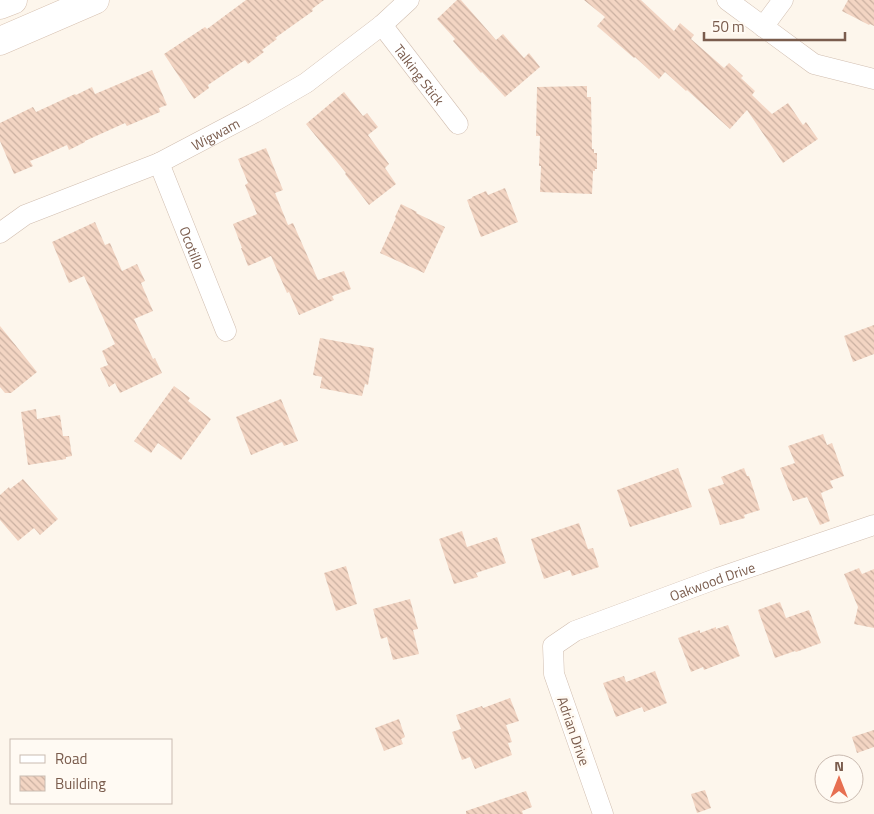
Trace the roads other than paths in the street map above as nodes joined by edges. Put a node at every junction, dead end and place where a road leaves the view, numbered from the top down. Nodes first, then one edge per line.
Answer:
1 (13, 0) edge
2 (95, 0) edge
3 (409, 0) edge
4 (727, 0) edge
5 (783, 0) edge
6 (0, 5) edge
7 (382, 25) junction
8 (763, 27) junction
9 (0, 41) edge
10 (874, 79) edge
11 (458, 124) dead end
12 (159, 163) junction
13 (0, 233) edge
14 (226, 331) dead end
15 (874, 525) edge
16 (553, 646) joint
17 (603, 814) edge

1 - 6 main road
2 - 9 main road
3 - 7 street, Wigwam
4 - 8 street
5 - 8 street
7 - 11 street, Talking Stick
7 - 12 street, Wigwam
8 - 10 street
12 - 13 street, Wigwam
12 - 14 street, Ocotillo
15 - 16 street, Oakwood Drive
16 - 17 street, Adrian Drive

